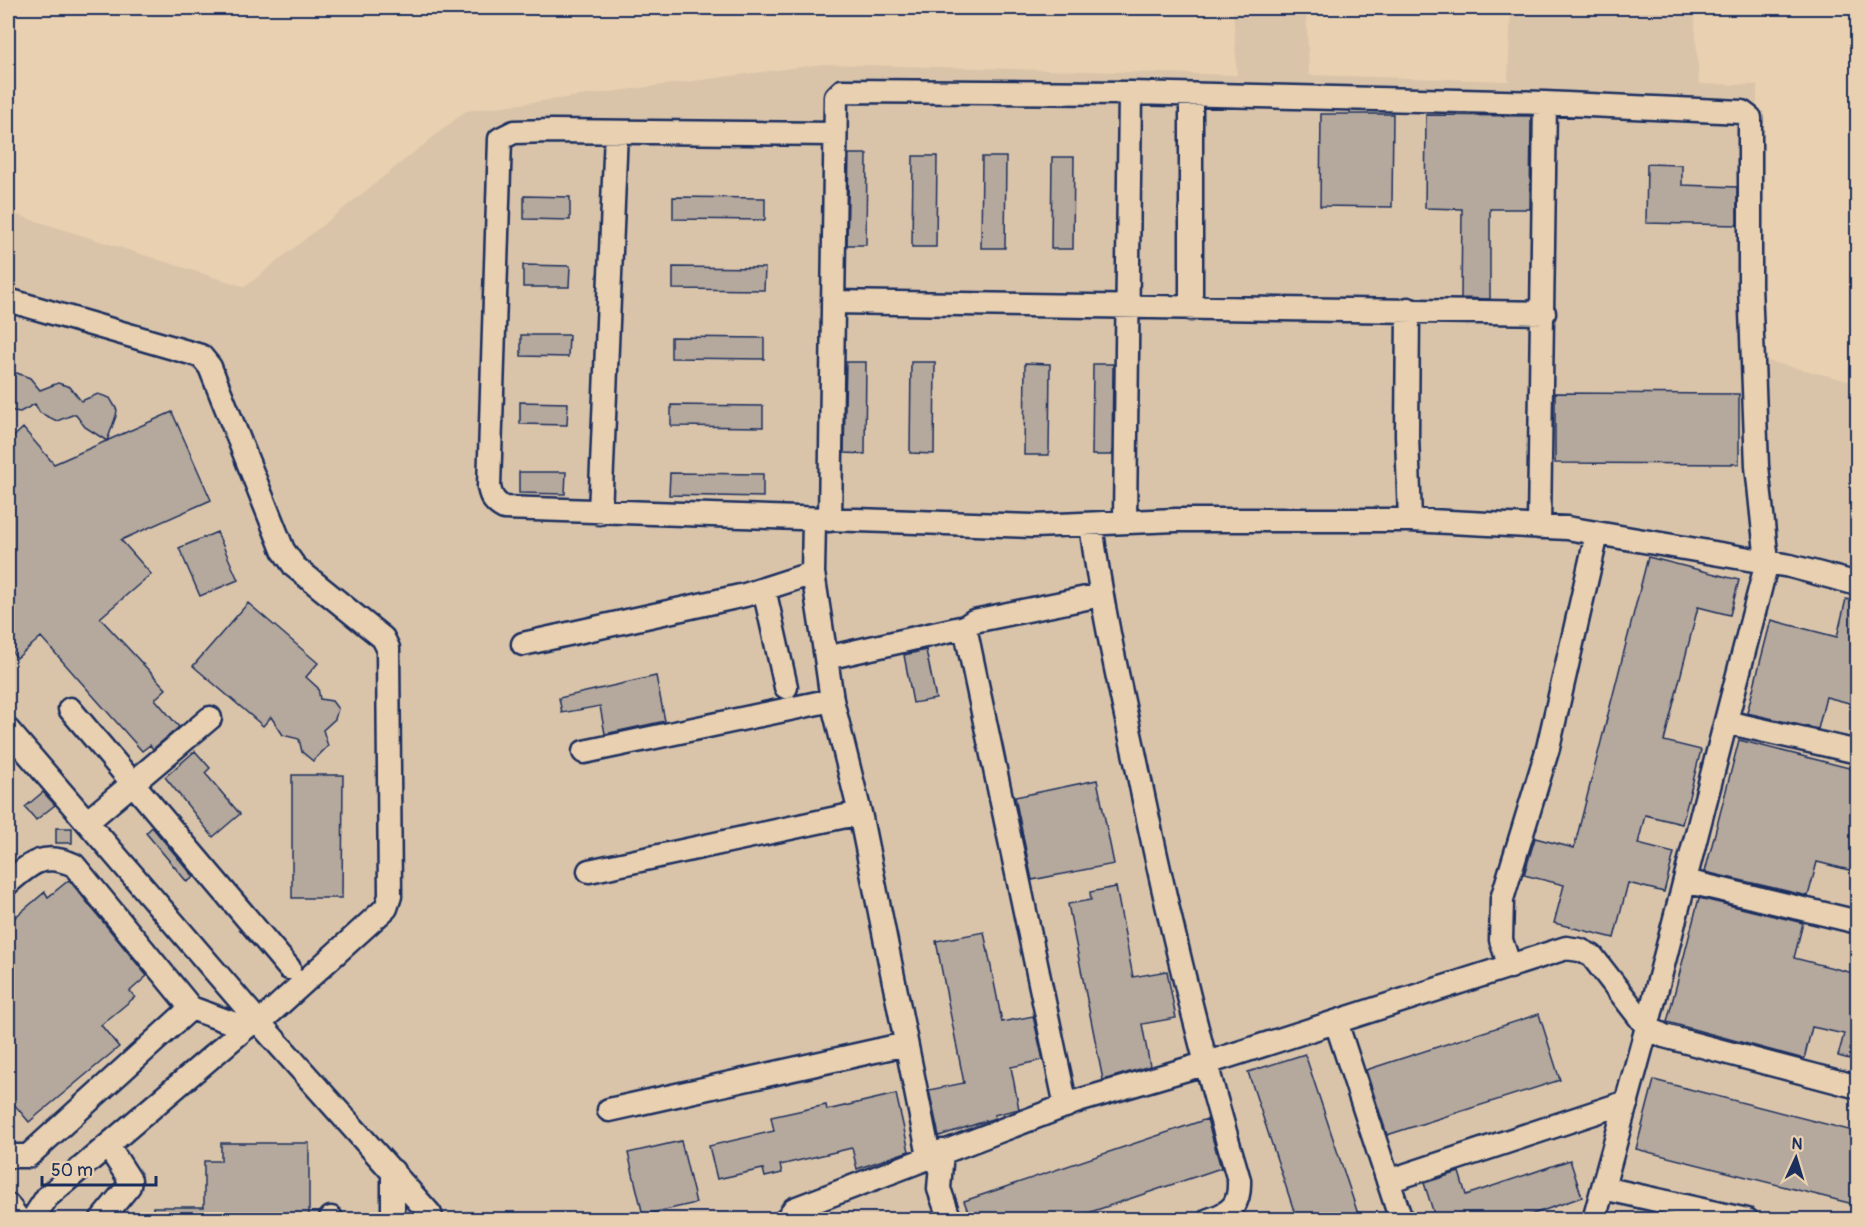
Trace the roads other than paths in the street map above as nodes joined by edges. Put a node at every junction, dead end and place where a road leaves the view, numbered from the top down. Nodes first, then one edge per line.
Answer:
1 (1130, 93) junction
2 (1191, 96) junction
3 (1545, 103) junction
4 (616, 132) junction
5 (836, 134) junction
6 (8, 300) edge
7 (833, 302) junction
8 (1128, 309) junction
9 (1191, 309) junction
10 (1408, 309) junction
11 (1544, 313) junction
12 (600, 513) junction
13 (822, 520) junction
14 (1125, 520) junction
15 (1410, 520) junction
16 (1091, 524) junction
17 (1539, 527) junction
18 (1597, 534) junction
19 (1767, 562) junction
20 (813, 573) junction
21 (1857, 584) edge
22 (764, 589) junction
23 (1101, 595) junction
24 (965, 627) junction
25 (523, 644) dead end
26 (826, 658) junction
27 (786, 687) dead end
28 (832, 700) junction
29 (70, 709) dead end
30 (210, 718) dead end
31 (1726, 722) junction
32 (8, 730) edge
33 (584, 752) dead end
34 (1857, 752) edge
35 (133, 783) junction
36 (860, 813) junction
37 (87, 822) junction
38 (102, 840) junction
39 (74, 866) junction
40 (589, 871) dead end
41 (1685, 881) junction
42 (8, 883) edge
43 (1857, 922) edge
44 (289, 968) dead end
45 (1510, 968) junction
46 (190, 1008) junction
47 (1336, 1022) junction
48 (254, 1023) junction
49 (1647, 1027) junction
50 (906, 1044) junction
51 (1204, 1064) junction
52 (1857, 1087) edge
53 (1626, 1102) junction
54 (1066, 1106) junction
55 (609, 1110) dead end
56 (108, 1146) junction
57 (936, 1154) junction
58 (8, 1156) edge
59 (393, 1171) junction
60 (1388, 1181) junction
61 (1603, 1188) junction
62 (1239, 1197) junction
63 (8, 1205) edge
64 (19, 1220) edge
65 (32, 1220) edge
66 (101, 1220) edge
67 (393, 1220) edge
68 (432, 1220) edge
69 (786, 1220) edge
70 (950, 1220) edge
71 (1209, 1220) edge
72 (1248, 1220) edge
73 (1401, 1220) edge
74 (1594, 1220) edge
75 (1747, 1220) edge

1 - 2 street
1 - 5 street
1 - 8 street
2 - 3 street
2 - 9 street
3 - 11 street
3 - 19 street
4 - 5 street
4 - 12 street
4 - 12 street
5 - 7 street
6 - 48 street
7 - 8 street
7 - 13 street
8 - 9 street
8 - 14 street
9 - 10 street
10 - 11 street
10 - 15 street
11 - 17 street
12 - 13 street
13 - 16 street
13 - 20 street
14 - 15 street
14 - 16 street
15 - 17 street
16 - 23 street
17 - 18 street
18 - 19 street
18 - 45 street
19 - 21 street
19 - 31 street
20 - 22 street
20 - 26 street
22 - 25 street
22 - 27 street
23 - 24 street
23 - 51 street
24 - 26 street
24 - 54 street
26 - 28 street
28 - 33 street
28 - 36 street
29 - 35 street
30 - 35 street
31 - 34 street
31 - 41 street
32 - 37 street
35 - 37 street
35 - 44 street
36 - 40 street
36 - 50 street
37 - 38 street
38 - 39 street
38 - 48 street
39 - 42 street
39 - 46 street
41 - 43 street
41 - 49 street
45 - 47 street
45 - 49 street
46 - 48 street
46 - 58 street
47 - 51 street
47 - 60 street
48 - 56 street
48 - 59 street
49 - 52 street
49 - 53 street
50 - 55 street
50 - 57 street
51 - 54 street
51 - 62 street
53 - 60 street
53 - 61 street
54 - 57 street
56 - 65 street
56 - 66 street
57 - 69 street
57 - 70 street
59 - 67 street
59 - 68 street
60 - 73 street
61 - 74 street
61 - 75 street
62 - 71 street
62 - 72 street
63 - 64 street

